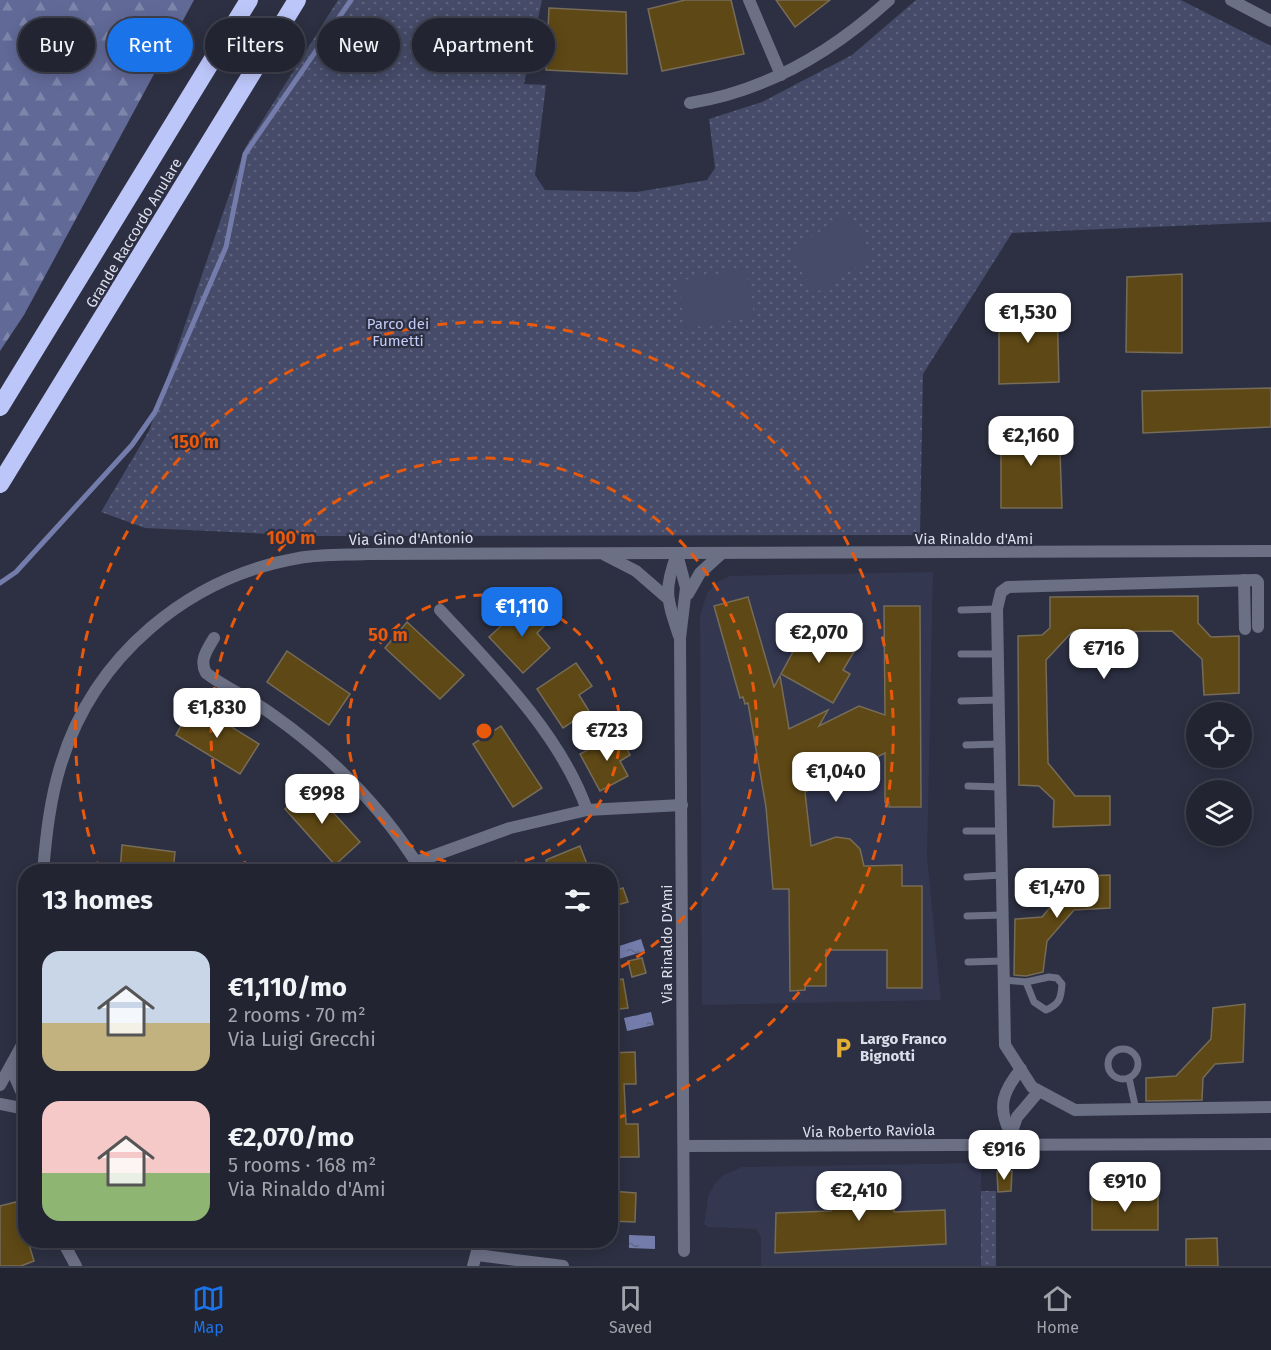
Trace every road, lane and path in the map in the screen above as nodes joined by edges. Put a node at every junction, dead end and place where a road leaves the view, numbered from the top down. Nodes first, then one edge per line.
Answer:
1 (249, 0) edge
2 (297, 0) edge
3 (749, 0) edge
4 (888, 0) edge
5 (1236, 1) edge
6 (1271, 21) edge
7 (781, 75) junction
8 (690, 103) dead end
9 (0, 407) edge
10 (0, 484) edge
11 (1271, 551) edge
12 (601, 553) junction
13 (677, 554) junction
14 (721, 554) junction
15 (1244, 580) junction
16 (666, 597) junction
17 (686, 597) junction
18 (998, 609) junction
19 (440, 610) dead end
20 (961, 610) dead end
21 (1258, 627) dead end
22 (1245, 628) dead end
23 (214, 638) dead end
24 (680, 638) junction
25 (962, 654) dead end
26 (998, 654) junction
27 (961, 700) dead end
28 (999, 700) junction
29 (1000, 744) junction
30 (966, 745) dead end
31 (968, 786) dead end
32 (1000, 787) junction
33 (682, 805) junction
34 (587, 810) junction
35 (966, 831) dead end
36 (1001, 831) junction
37 (44, 864) edge
38 (418, 864) edge
39 (424, 864) edge
40 (1002, 875) junction
41 (967, 877) dead end
42 (1003, 915) junction
43 (968, 916) dead end
44 (1003, 961) junction
45 (968, 962) dead end
46 (1004, 980) junction
47 (1026, 982) junction
48 (18, 1054) edge
49 (11, 1068) junction
50 (18, 1070) edge
51 (1021, 1070) junction
52 (1129, 1078) junction
53 (18, 1084) edge
54 (0, 1085) edge
55 (1039, 1091) junction
56 (0, 1104) edge
57 (18, 1107) edge
58 (1271, 1107) edge
59 (1136, 1110) junction
60 (1010, 1138) junction
61 (1271, 1143) edge
62 (684, 1146) junction
63 (66, 1248) edge
64 (684, 1251) dead end
65 (475, 1261) edge
66 (76, 1266) edge
67 (563, 1266) edge

1 - 9 highway, Grande Raccordo Anulare
2 - 10 highway, Grande Raccordo Anulare
3 - 7 street
4 - 7 street
5 - 6 street
7 - 8 street
11 - 14 street, Via Rinaldo d'Ami
12 - 13 street, Via Gino d'Antonio
12 - 16 street
12 - 37 street, Via Gino d'Antonio
13 - 14 street, Via Rinaldo d'Ami
13 - 16 street
13 - 17 street, Via Rinaldo D'Ami
14 - 17 street, Via Rinaldo D'Ami
15 - 18 street
15 - 21 street
15 - 22 street
16 - 24 street, Via Rinaldo D'Ami
17 - 24 street, Via Rinaldo D'Ami
18 - 20 lane
18 - 26 street
19 - 34 street
23 - 38 street
24 - 33 street, Via Rinaldo D'Ami
25 - 26 lane
26 - 28 street
27 - 28 lane
28 - 29 street
29 - 30 lane
29 - 32 street
31 - 32 lane
32 - 36 street
33 - 34 street
33 - 62 street, Via Rinaldo D'Ami
34 - 39 street
35 - 36 lane
36 - 40 street
40 - 41 lane
40 - 42 street
42 - 43 lane
42 - 44 street
44 - 45 lane
44 - 46 street
46 - 47 lane
46 - 51 street
47 - 47 lane
48 - 49 street
49 - 50 street
49 - 53 street
49 - 54 street
51 - 55 street
51 - 60 street
52 - 52 lane
52 - 59 lane
55 - 59 street
55 - 60 street
56 - 57 street
58 - 59 street
60 - 61 street, Via Roberto Raviola
60 - 62 street, Via Roberto Raviola
62 - 64 street, Via Rinaldo D'Ami
63 - 66 street
65 - 67 street

